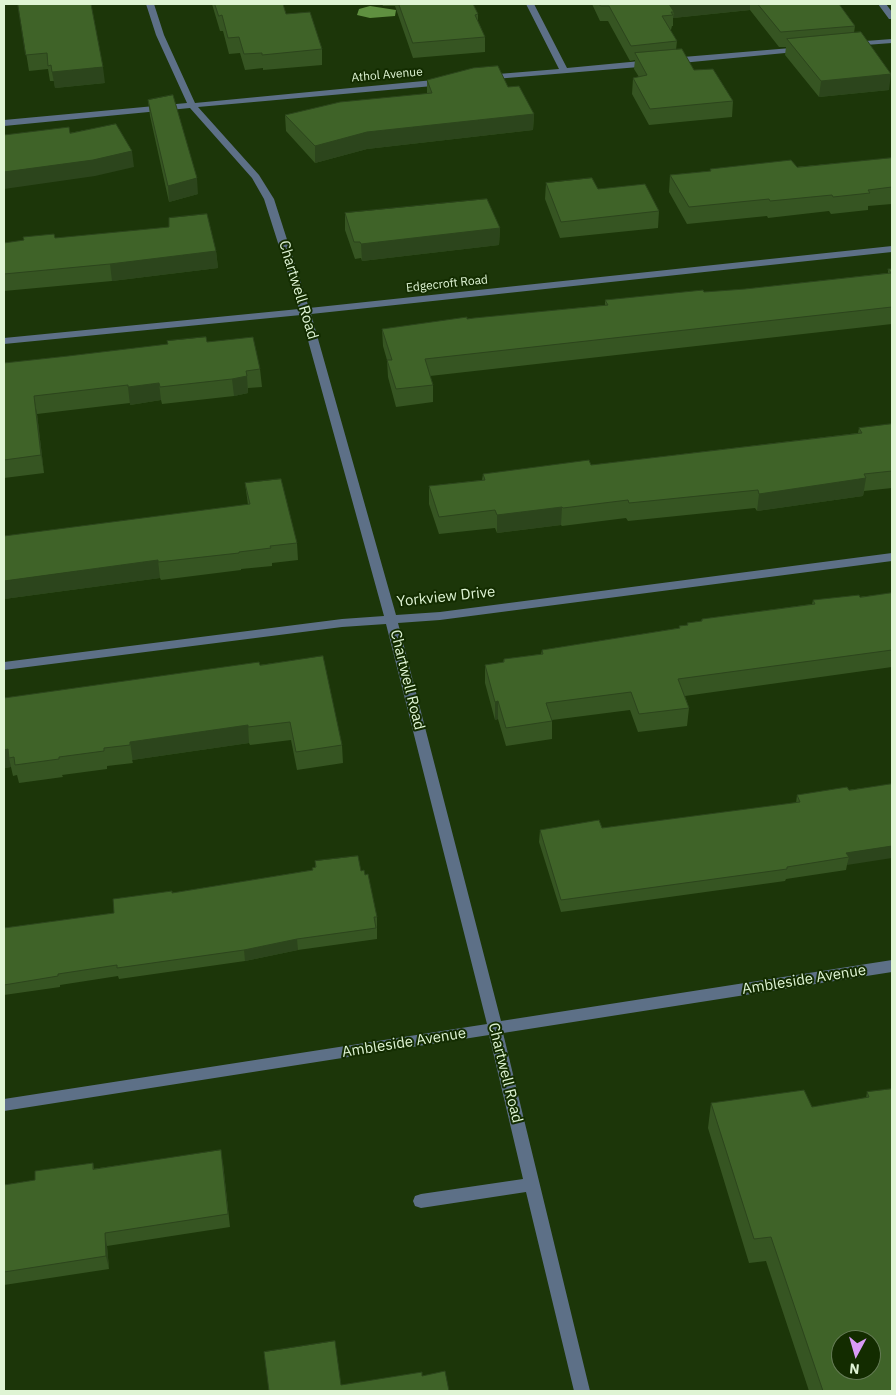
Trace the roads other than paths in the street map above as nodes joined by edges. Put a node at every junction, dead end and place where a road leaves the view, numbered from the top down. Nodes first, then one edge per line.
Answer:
1 (150, 4) edge
2 (530, 4) edge
3 (882, 4) edge
4 (892, 16) edge
5 (892, 41) edge
6 (843, 45) edge
7 (813, 48) edge
8 (564, 71) junction
9 (474, 79) edge
10 (454, 81) edge
11 (192, 105) junction
12 (4, 123) edge
13 (892, 250) edge
14 (306, 311) junction
15 (4, 342) edge
16 (892, 557) edge
17 (391, 620) junction
18 (4, 666) edge
19 (892, 966) edge
20 (495, 1028) junction
21 (4, 1105) edge
22 (532, 1184) junction
23 (421, 1201) dead end
24 (582, 1391) edge

1 - 11 street, Chartwell Road
2 - 8 street
3 - 4 street
5 - 6 street
7 - 8 street
8 - 9 street
10 - 11 street, Athol Avenue
11 - 12 street, Athol Avenue
11 - 14 street, Chartwell Road
13 - 14 street, Edgecroft Road
14 - 15 street, Edgecroft Road
14 - 17 street, Chartwell Road
16 - 17 street, Yorkview Drive
17 - 18 street, Yorkview Drive
17 - 20 street, Chartwell Road
19 - 20 street, Ambleside Avenue
20 - 21 street, Ambleside Avenue
20 - 22 street, Chartwell Road
22 - 23 street
22 - 24 street, Chartwell Road

